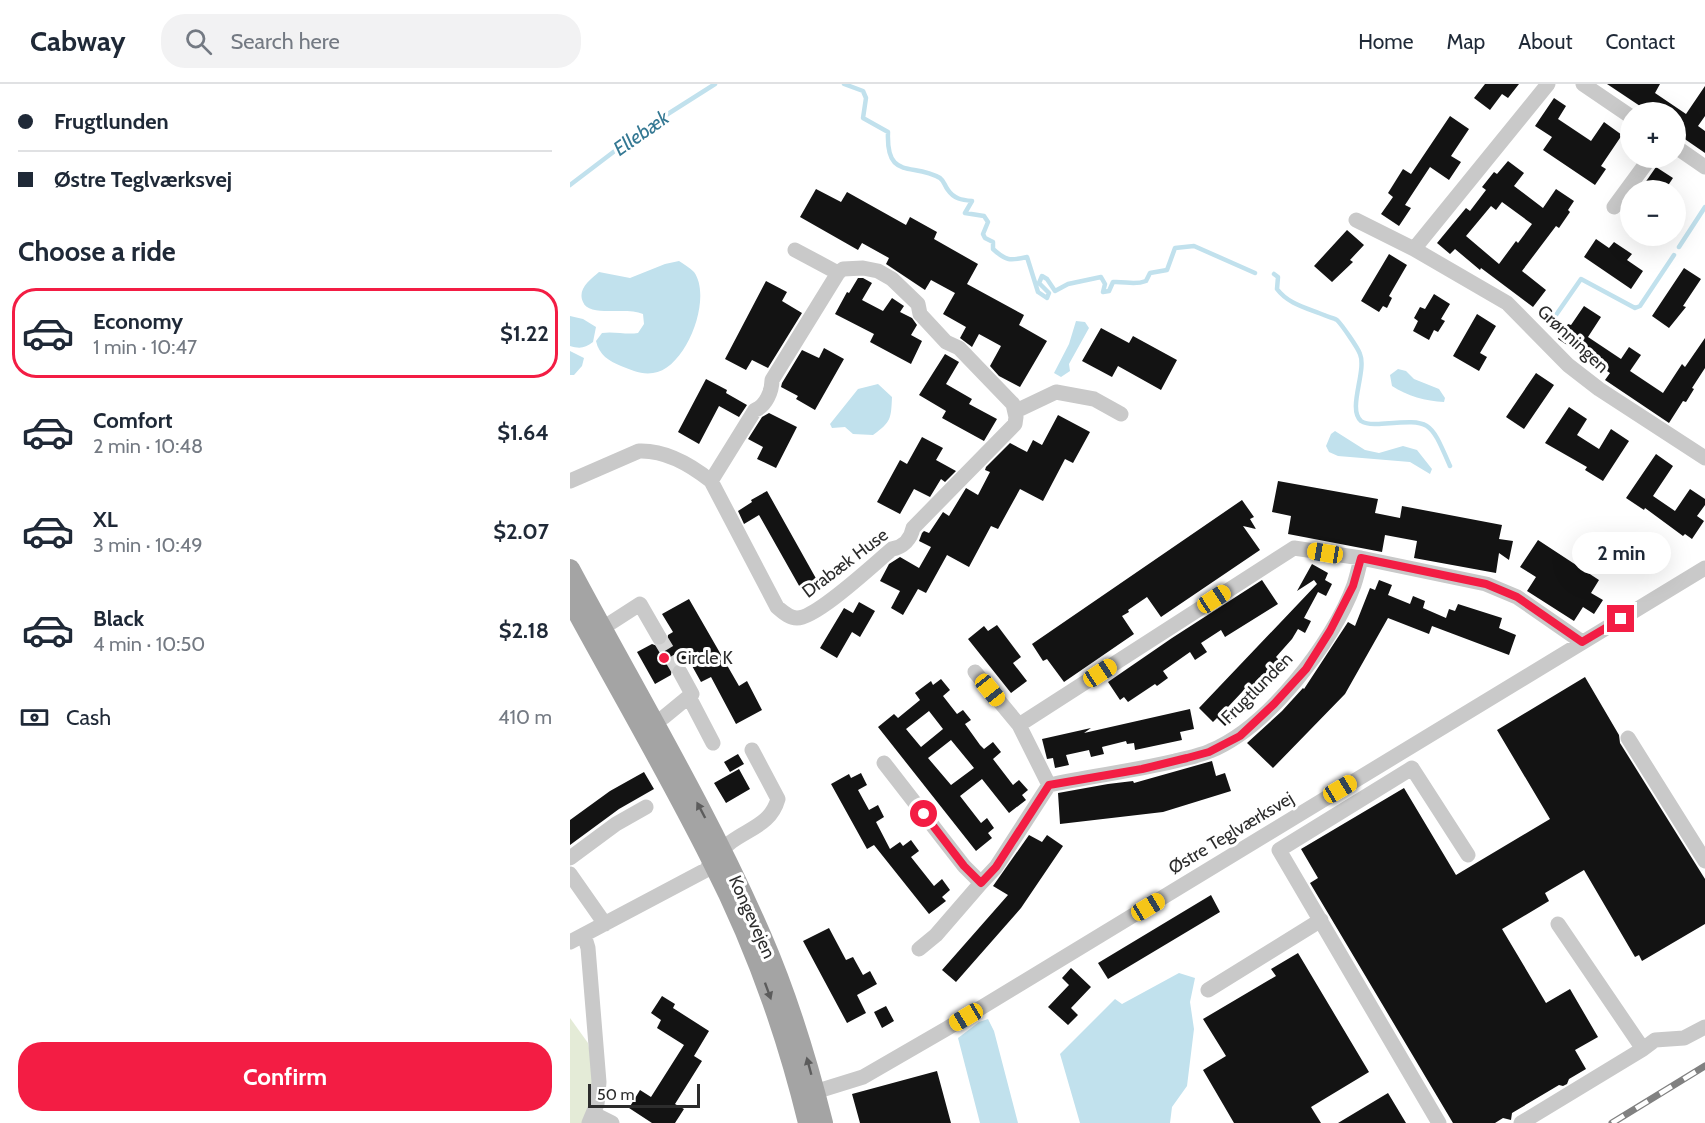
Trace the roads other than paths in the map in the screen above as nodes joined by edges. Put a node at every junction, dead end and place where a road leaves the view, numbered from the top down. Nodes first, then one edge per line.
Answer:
1 (1548, 84) edge
2 (1583, 84) edge
3 (1620, 109) edge
4 (1686, 154) edge
5 (1705, 167) edge
6 (1643, 168) edge
7 (1614, 207) dead end
8 (1356, 220) dead end
9 (1414, 249) junction
10 (795, 250) dead end
11 (838, 273) junction
12 (1016, 411) junction
13 (1121, 414) dead end
14 (1705, 458) edge
15 (570, 481) edge
16 (711, 481) junction
17 (1361, 558) junction
18 (1705, 568) edge
19 (570, 569) edge
20 (570, 599) edge
21 (596, 633) junction
22 (659, 637) tunnel mouth
23 (1582, 642) junction
24 (680, 672) tunnel mouth
25 (975, 672) dead end
26 (689, 697) junction
27 (1019, 725) junction
28 (647, 726) junction
29 (1628, 738) dead end
30 (713, 743) dead end
31 (752, 750) dead end
32 (884, 763) dead end
33 (1049, 785) junction
34 (645, 807) dead end
35 (717, 855) junction
36 (1468, 855) dead end
37 (570, 858) edge
38 (1705, 861) edge
39 (570, 874) edge
40 (981, 883) junction
41 (1321, 920) junction
42 (605, 924) junction
43 (1558, 924) dead end
44 (577, 939) edge
45 (919, 949) dead end
46 (1208, 990) dead end
47 (1705, 1027) edge
48 (1643, 1049) junction
49 (809, 1094) junction
50 (591, 1118) edge
51 (612, 1123) edge
52 (808, 1123) edge
53 (823, 1123) edge
54 (1439, 1123) edge
55 (1521, 1123) edge

1 - 9 street
2 - 3 street
4 - 5 street
6 - 7 street
8 - 9 street, Grønningen
9 - 14 street, Grønningen
10 - 11 street
11 - 12 street
11 - 16 street
12 - 13 street
12 - 16 street, Drabæk Huse
15 - 16 street, Drabæk Huse
17 - 23 street
17 - 27 street
17 - 33 street, Frugtlunden
18 - 23 street, Østre Teglværksvej
19 - 21 main road, Kongevejen
20 - 21 main road, Kongevejen
21 - 22 street
21 - 28 main road, Kongevejen
23 - 49 street, Østre Teglværksvej
24 - 26 street
25 - 27 street
26 - 28 street
26 - 30 street
27 - 33 street
28 - 35 main road, Kongevejen
29 - 38 street
31 - 35 street
32 - 40 street
33 - 40 street
34 - 37 street
35 - 42 street
35 - 49 main road, Kongevejen
36 - 41 street
39 - 42 street
40 - 45 street
41 - 46 street
41 - 54 street
42 - 44 street
43 - 48 street
44 - 50 street
47 - 48 street
48 - 55 street
49 - 52 main road, Kongevejen
49 - 53 main road, Kongevejen
50 - 51 street

